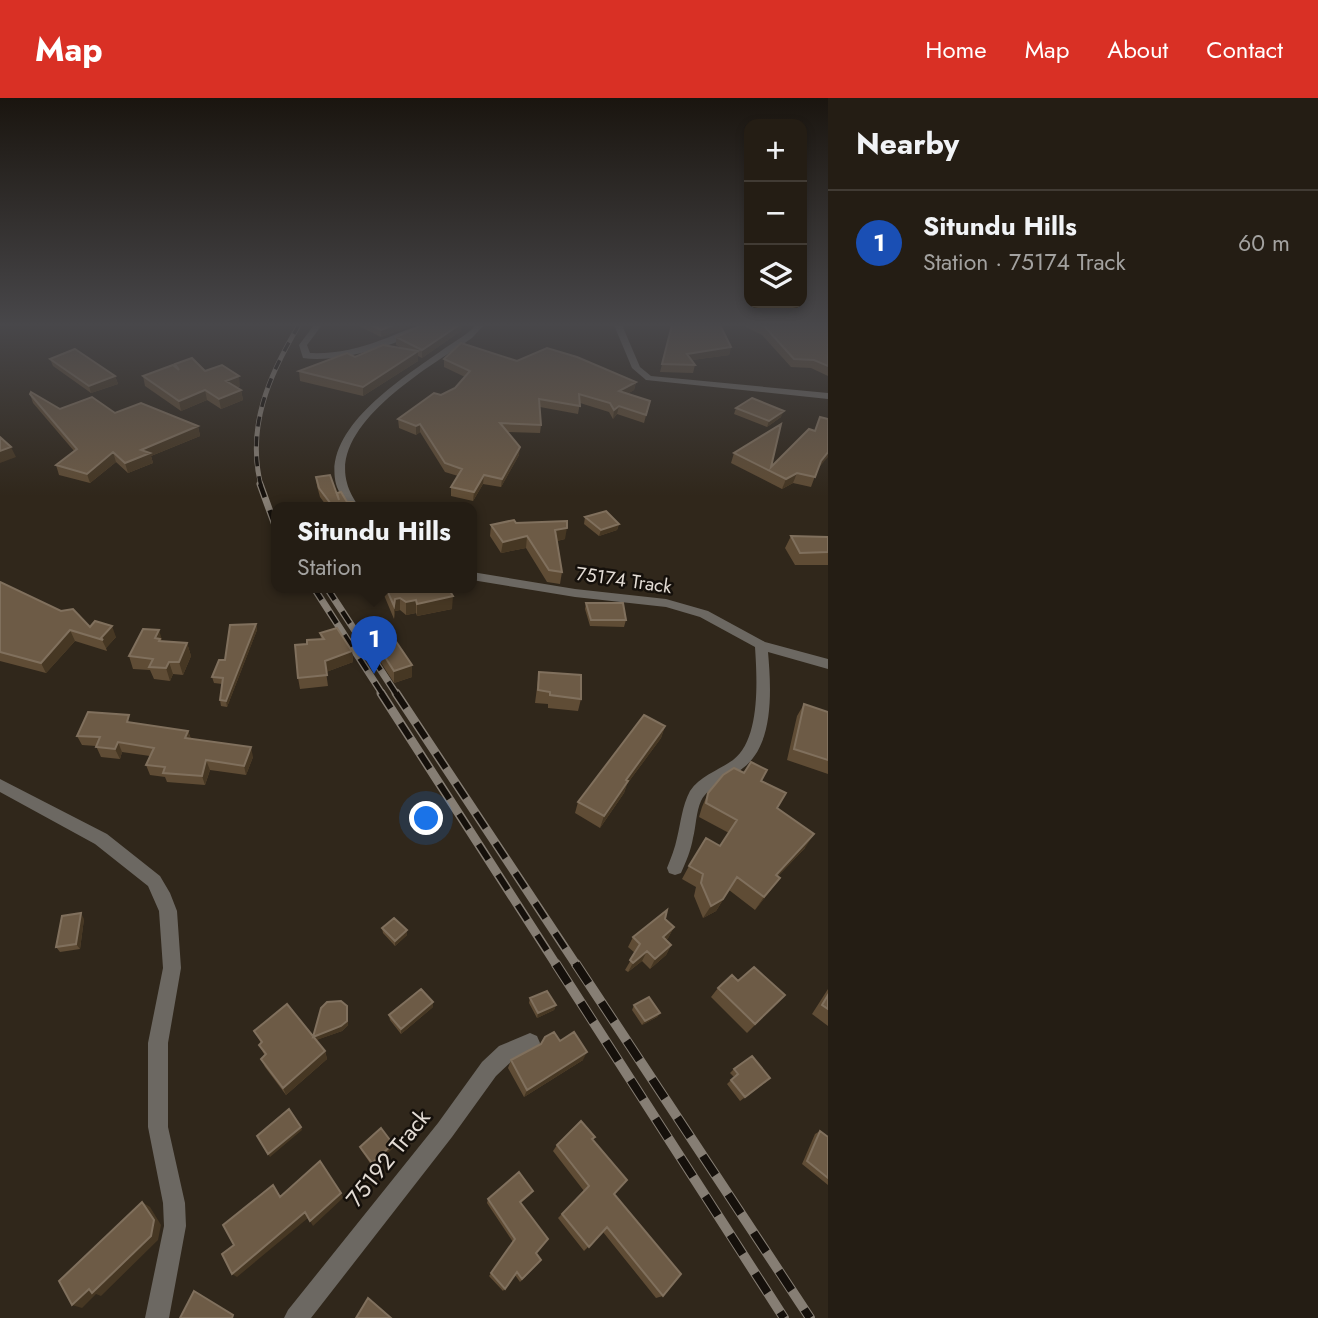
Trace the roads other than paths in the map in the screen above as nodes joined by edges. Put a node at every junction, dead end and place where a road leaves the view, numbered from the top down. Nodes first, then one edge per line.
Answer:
1 (407, 382) edge
2 (688, 382) edge
3 (828, 396) edge
4 (351, 502) edge
5 (477, 577) edge
6 (761, 645) junction
7 (828, 664) edge
8 (0, 785) edge
9 (675, 868) dead end
10 (530, 1043) dead end
11 (157, 1318) edge
12 (296, 1318) edge

1 - 4 street
2 - 3 street
5 - 6 street, 75174 Track
6 - 7 street, 75174 Track
6 - 9 street
8 - 11 street
10 - 12 street, 75192 Track

